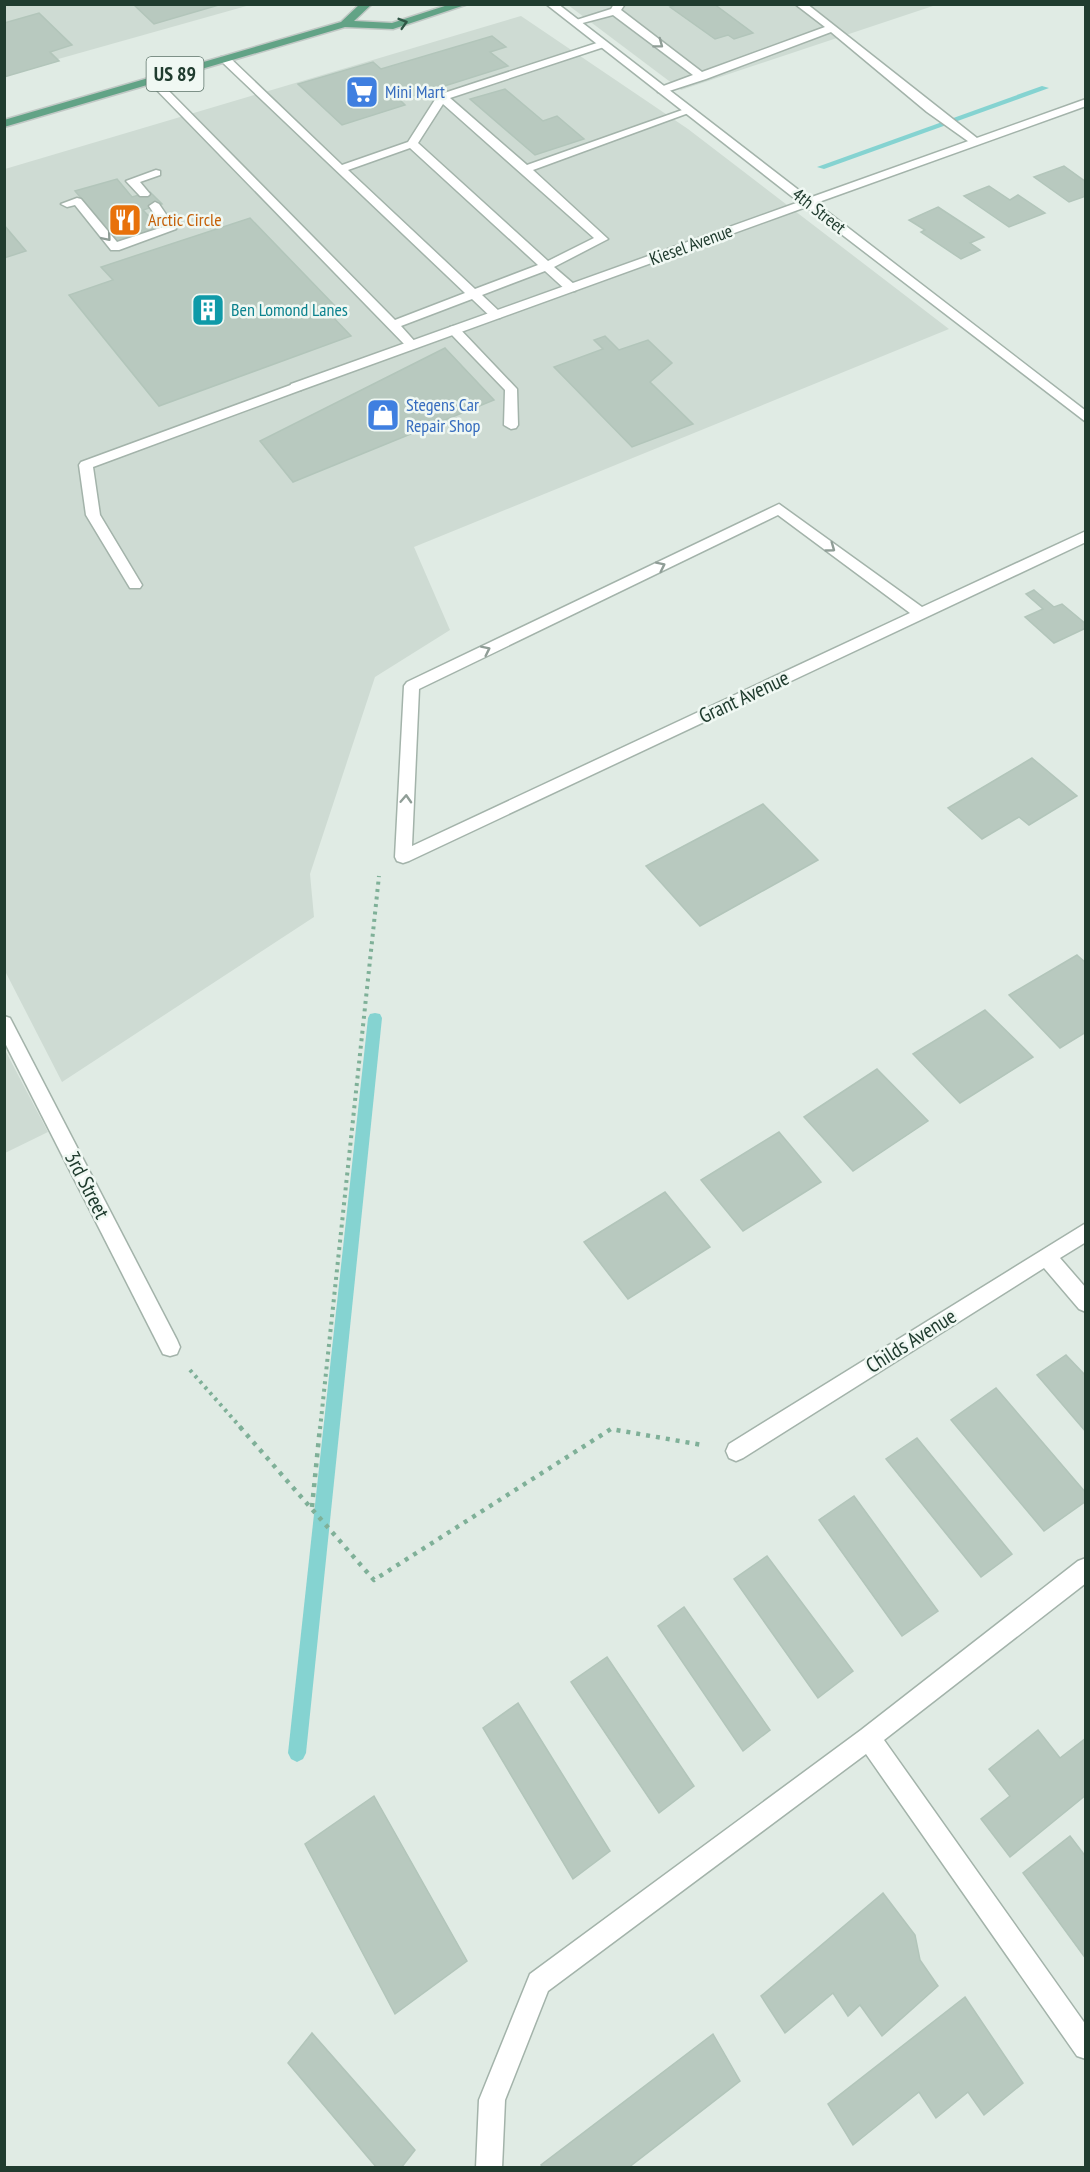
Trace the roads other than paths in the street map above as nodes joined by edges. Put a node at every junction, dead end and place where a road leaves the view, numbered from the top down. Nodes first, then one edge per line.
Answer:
1 (368, 4) edge
2 (463, 4) edge
3 (551, 4) edge
4 (800, 4) edge
5 (617, 8) edge
6 (574, 22) junction
7 (345, 24) junction
8 (833, 28) junction
9 (603, 44) junction
10 (225, 59) junction
11 (702, 77) junction
12 (152, 81) junction
13 (662, 90) junction
14 (442, 97) junction
15 (1086, 102) edge
16 (689, 111) junction
17 (4, 124) edge
18 (976, 142) junction
19 (412, 144) junction
20 (340, 169) junction
21 (525, 169) junction
22 (156, 173) dead end
23 (144, 194) dead end
24 (808, 203) junction
25 (67, 204) dead end
26 (155, 206) dead end
27 (546, 266) junction
28 (571, 288) junction
29 (474, 294) junction
30 (496, 315) junction
31 (393, 325) junction
32 (454, 330) junction
33 (412, 345) junction
34 (1086, 418) edge
35 (511, 425) dead end
36 (1086, 536) edge
37 (135, 585) dead end
38 (921, 614) junction
39 (4, 1023) edge
40 (1086, 1231) edge
41 (1046, 1256) junction
42 (1086, 1303) edge
43 (170, 1347) road end
44 (736, 1450) road end
45 (1086, 1569) edge
46 (869, 1738) junction
47 (1086, 2047) edge
48 (489, 2168) edge

1 - 7 main road, US 89
7 -> 2 main road, US 89
3 - 6 street, 4th Street
4 - 8 street
5 - 6 street
5 -> 11 street
6 - 9 street, 4th Street
7 - 10 main road, US 89
8 - 11 street
8 - 18 street
9 - 13 street, 4th Street
9 - 14 street
10 - 12 main road, US 89
10 - 20 street
11 - 13 street
12 - 17 main road, US 89
12 - 31 street
13 - 16 street, 4th Street
14 - 19 street
14 - 21 street
15 - 18 street, Kiesel Avenue
16 - 21 street
16 - 24 street, 4th Street
18 - 24 street, Kiesel Avenue
19 - 20 street
19 - 27 street
20 - 29 street
21 - 27 street
22 - 23 street
24 - 28 street, Kiesel Avenue
24 - 34 street, 4th Street
25 -> 26 street
27 - 28 street
27 - 29 street
28 - 30 street, Kiesel Avenue
29 - 30 street
29 - 31 street
30 - 32 street, Kiesel Avenue
31 - 33 street
32 - 33 street, Kiesel Avenue
32 - 35 street
33 - 37 street, Kiesel Avenue
36 - 38 street, Grant Avenue
38 -> 38 street, Grant Avenue
39 - 43 street, 3rd Street
40 - 41 street, Childs Avenue
41 - 42 street
41 - 44 street, Childs Avenue
45 - 46 street
46 - 47 street
46 - 48 street

